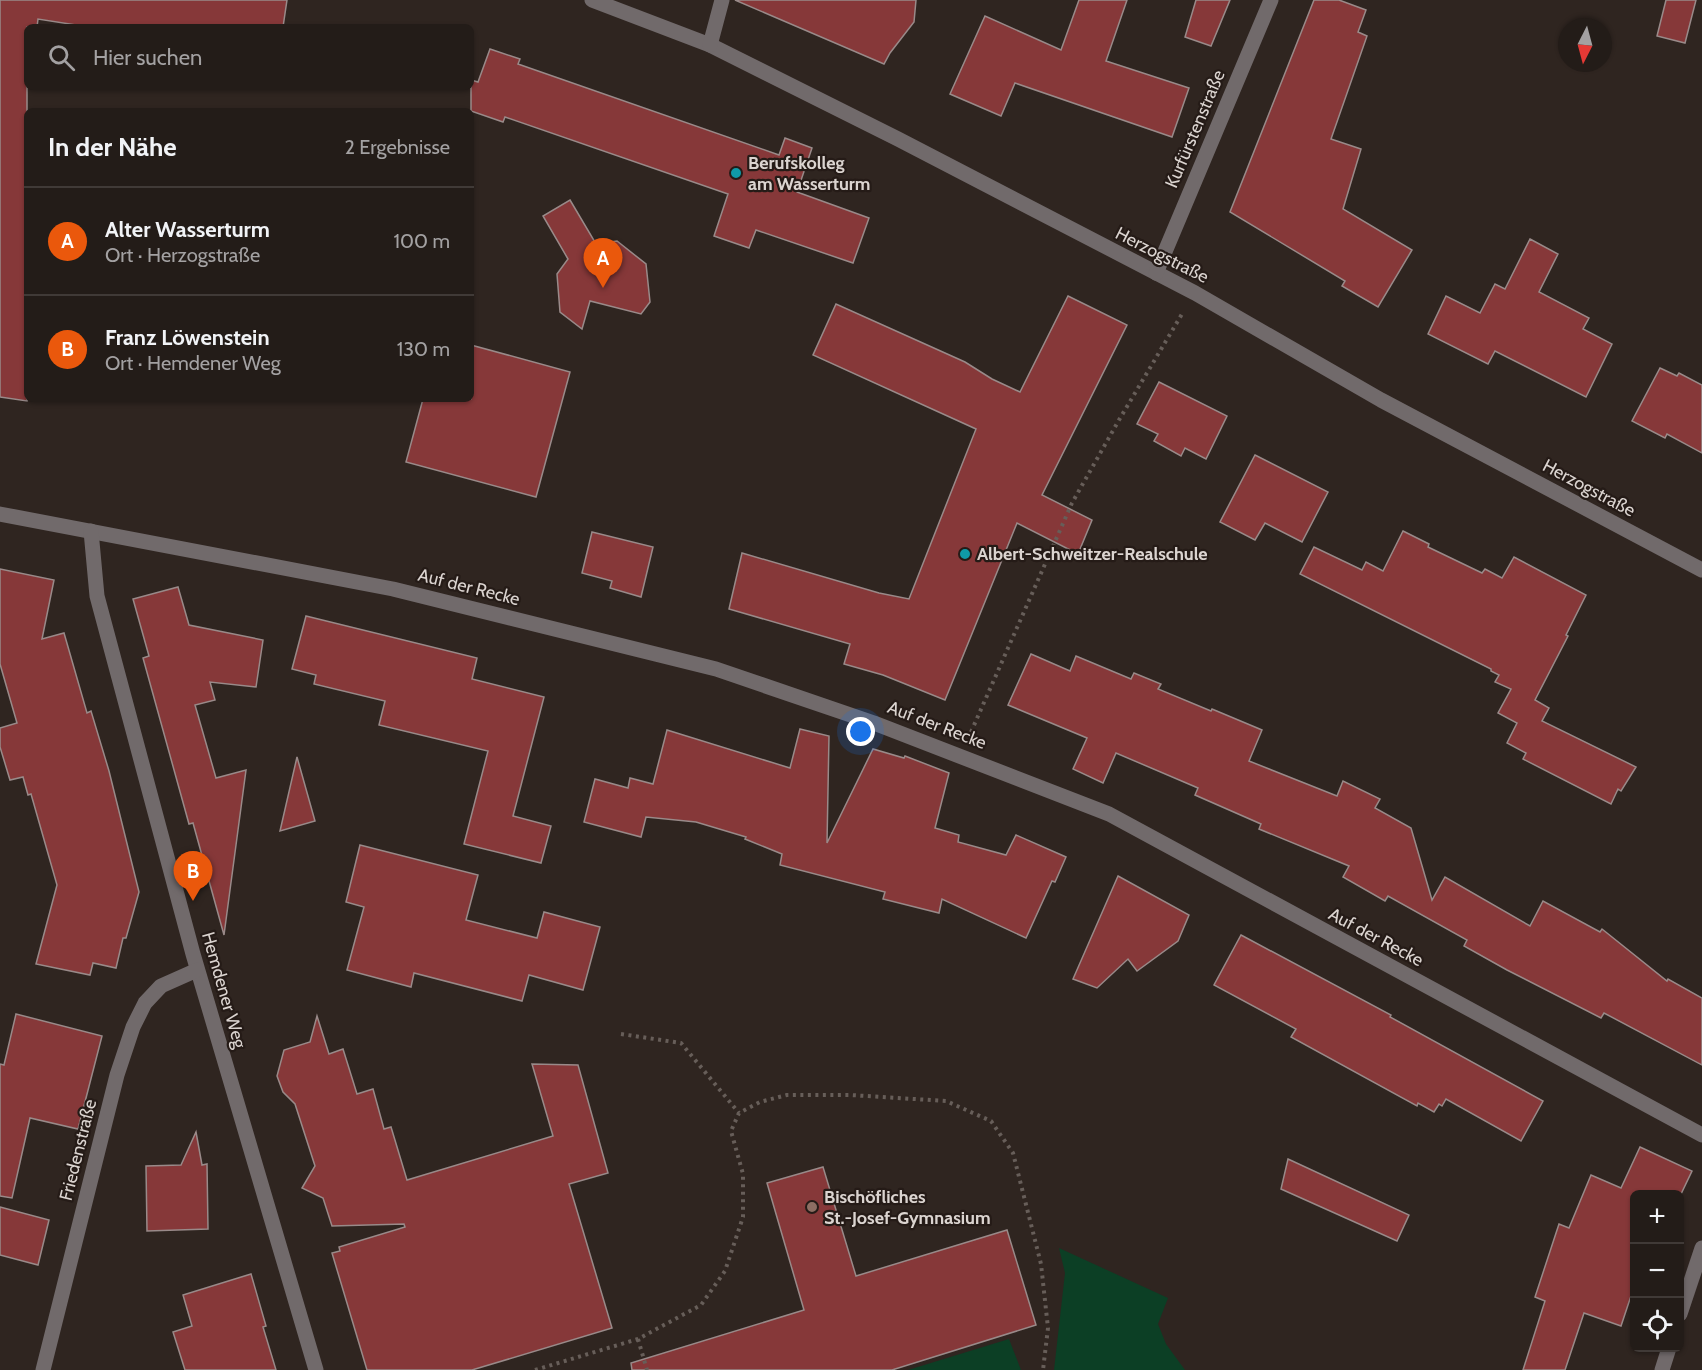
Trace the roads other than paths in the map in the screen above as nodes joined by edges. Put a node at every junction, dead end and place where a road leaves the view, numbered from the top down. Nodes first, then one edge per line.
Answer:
1 (592, 0) edge
2 (722, 0) edge
3 (1271, 0) edge
4 (710, 45) junction
5 (1156, 273) junction
6 (0, 514) edge
7 (91, 531) junction
8 (1702, 570) edge
9 (197, 969) junction
10 (1702, 1135) edge
11 (1702, 1248) edge
12 (1684, 1302) edge
13 (1667, 1352) edge
14 (43, 1370) edge
15 (316, 1370) edge
16 (1662, 1370) edge

1 - 4 street, Herzogstraße
2 - 4 street
3 - 5 street, Kurfürstenstraße
4 - 5 street, Herzogstraße
5 - 8 street, Herzogstraße
6 - 7 street
7 - 9 street, Hemdener Weg
7 - 10 street, Auf der Recke
9 - 14 street, Friedenstraße
9 - 15 street, Hemdener Weg
11 - 12 street
13 - 16 street

